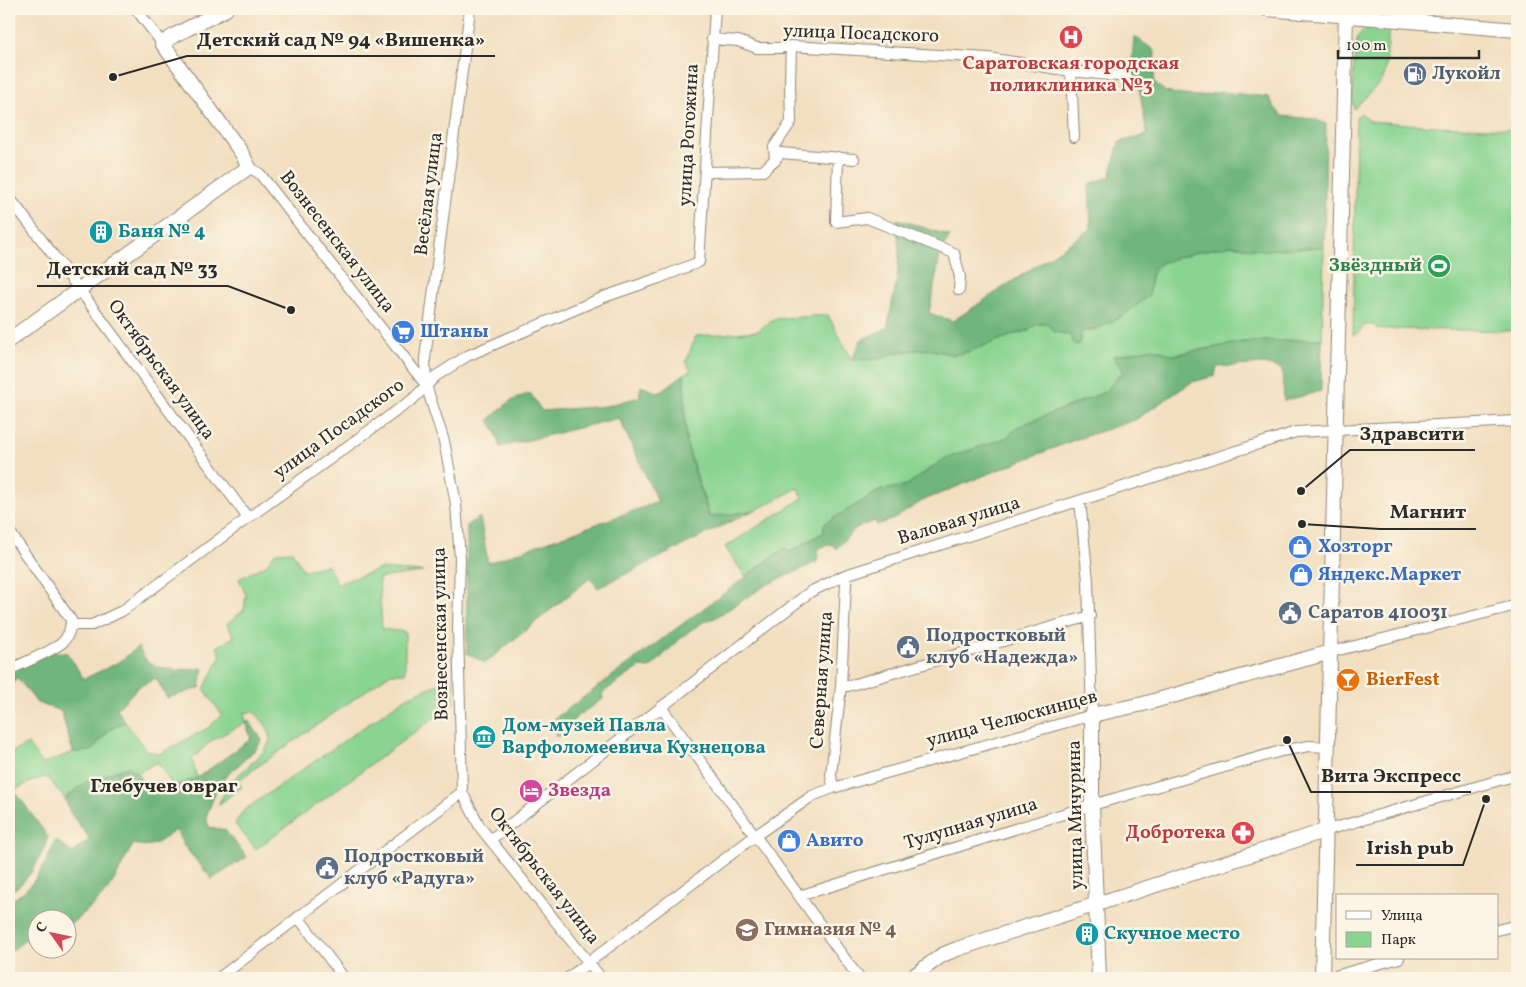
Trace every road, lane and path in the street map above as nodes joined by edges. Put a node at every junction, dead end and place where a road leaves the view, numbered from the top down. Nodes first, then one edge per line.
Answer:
1 (136, 9) edge
2 (226, 9) edge
3 (470, 9) edge
4 (715, 9) edge
5 (1267, 9) edge
6 (1383, 9) edge
7 (1342, 15) edge
8 (1517, 31) edge
9 (712, 39) junction
10 (162, 43) junction
11 (791, 46) junction
12 (1071, 71) junction
13 (1127, 77) dead end
14 (1074, 137) dead end
15 (838, 157) junction
16 (854, 158) dead end
17 (775, 161) junction
18 (249, 167) junction
19 (705, 172) junction
20 (9, 197) edge
21 (699, 262) joint
22 (79, 289) junction
23 (959, 290) dead end
24 (9, 340) edge
25 (426, 385) junction
26 (1516, 421) edge
27 (1336, 430) junction
28 (1517, 436) edge
29 (1080, 501) junction
30 (248, 518) junction
31 (9, 531) edge
32 (845, 575) junction
33 (1517, 605) edge
34 (1090, 616) junction
35 (71, 622) junction
36 (1330, 652) junction
37 (9, 670) edge
38 (841, 686) junction
39 (661, 707) junction
40 (1092, 715) junction
41 (1327, 747) junction
42 (1517, 775) edge
43 (833, 788) junction
44 (462, 792) junction
45 (1092, 804) junction
46 (1324, 831) junction
47 (755, 836) junction
48 (490, 840) junction
49 (799, 896) junction
50 (1097, 903) junction
51 (298, 917) junction
52 (1517, 924) edge
53 (1498, 930) edge
54 (1391, 960) edge
55 (589, 962) junction
56 (219, 978) edge
57 (344, 978) edge
58 (568, 978) edge
59 (601, 978) edge
60 (859, 978) edge
61 (911, 978) edge
62 (1099, 978) edge
63 (1322, 978) edge
64 (1328, 978) edge

1 - 10 street, Вознесенская улица
2 - 10 main road
3 - 25 street, Весёлая улица
4 - 9 street, улица Рогожина
5 - 7 main road
6 - 7 main road
7 - 8 main road
7 - 27 main road
9 - 11 street, улица Посадского
9 - 19 street, улица Рогожина
10 - 18 main road, Вознесенская улица
11 - 12 street, улица Посадского
11 - 17 street
12 - 13 street, улица Посадского
12 - 14 street
15 - 16 street
15 - 17 street
15 - 23 street
17 - 19 street
18 - 22 main road
18 - 25 street, Вознесенская улица
19 - 21 street, улица Рогожина
20 - 22 street, Октябрьская улица
21 - 25 street, улица Посадского
22 - 24 main road
22 - 30 street, Октябрьская улица
25 - 30 street, улица Посадского
25 - 44 street, Вознесенская улица
26 - 27 street, Валовая улица
26 - 28 street
27 - 29 street, Валовая улица
27 - 36 main road
29 - 32 street, Валовая улица
29 - 34 street, улица Мичурина
30 - 35 street, улица Посадского
31 - 35 street
32 - 38 street, Северная улица
32 - 39 street, Валовая улица
33 - 36 street, улица Челюскинцев
34 - 38 street
34 - 40 street, улица Мичурина
35 - 37 street
36 - 40 main road, улица Челюскинцев
36 - 41 main road
38 - 43 street, Северная улица
39 - 47 street
39 - 48 street, Валовая улица
40 - 43 street, улица Челюскинцев
40 - 45 main road, улица Мичурина
41 - 45 street, Тулупная улица
41 - 46 main road
42 - 46 street
43 - 47 street, улица Челюскинцев
44 - 48 street, Октябрьская улица
44 - 51 street
45 - 49 street, Тулупная улица
45 - 50 main road, улица Мичурина
46 - 50 main road
46 - 63 main road
47 - 49 street
47 - 55 street, улица Челюскинцев
48 - 55 street, Октябрьская улица
49 - 60 street
50 - 61 main road
50 - 62 main road, улица Мичурина
51 - 56 street
51 - 57 street
52 - 53 street
54 - 64 street
55 - 58 street, улица Челюскинцев
55 - 59 street, Октябрьская улица

